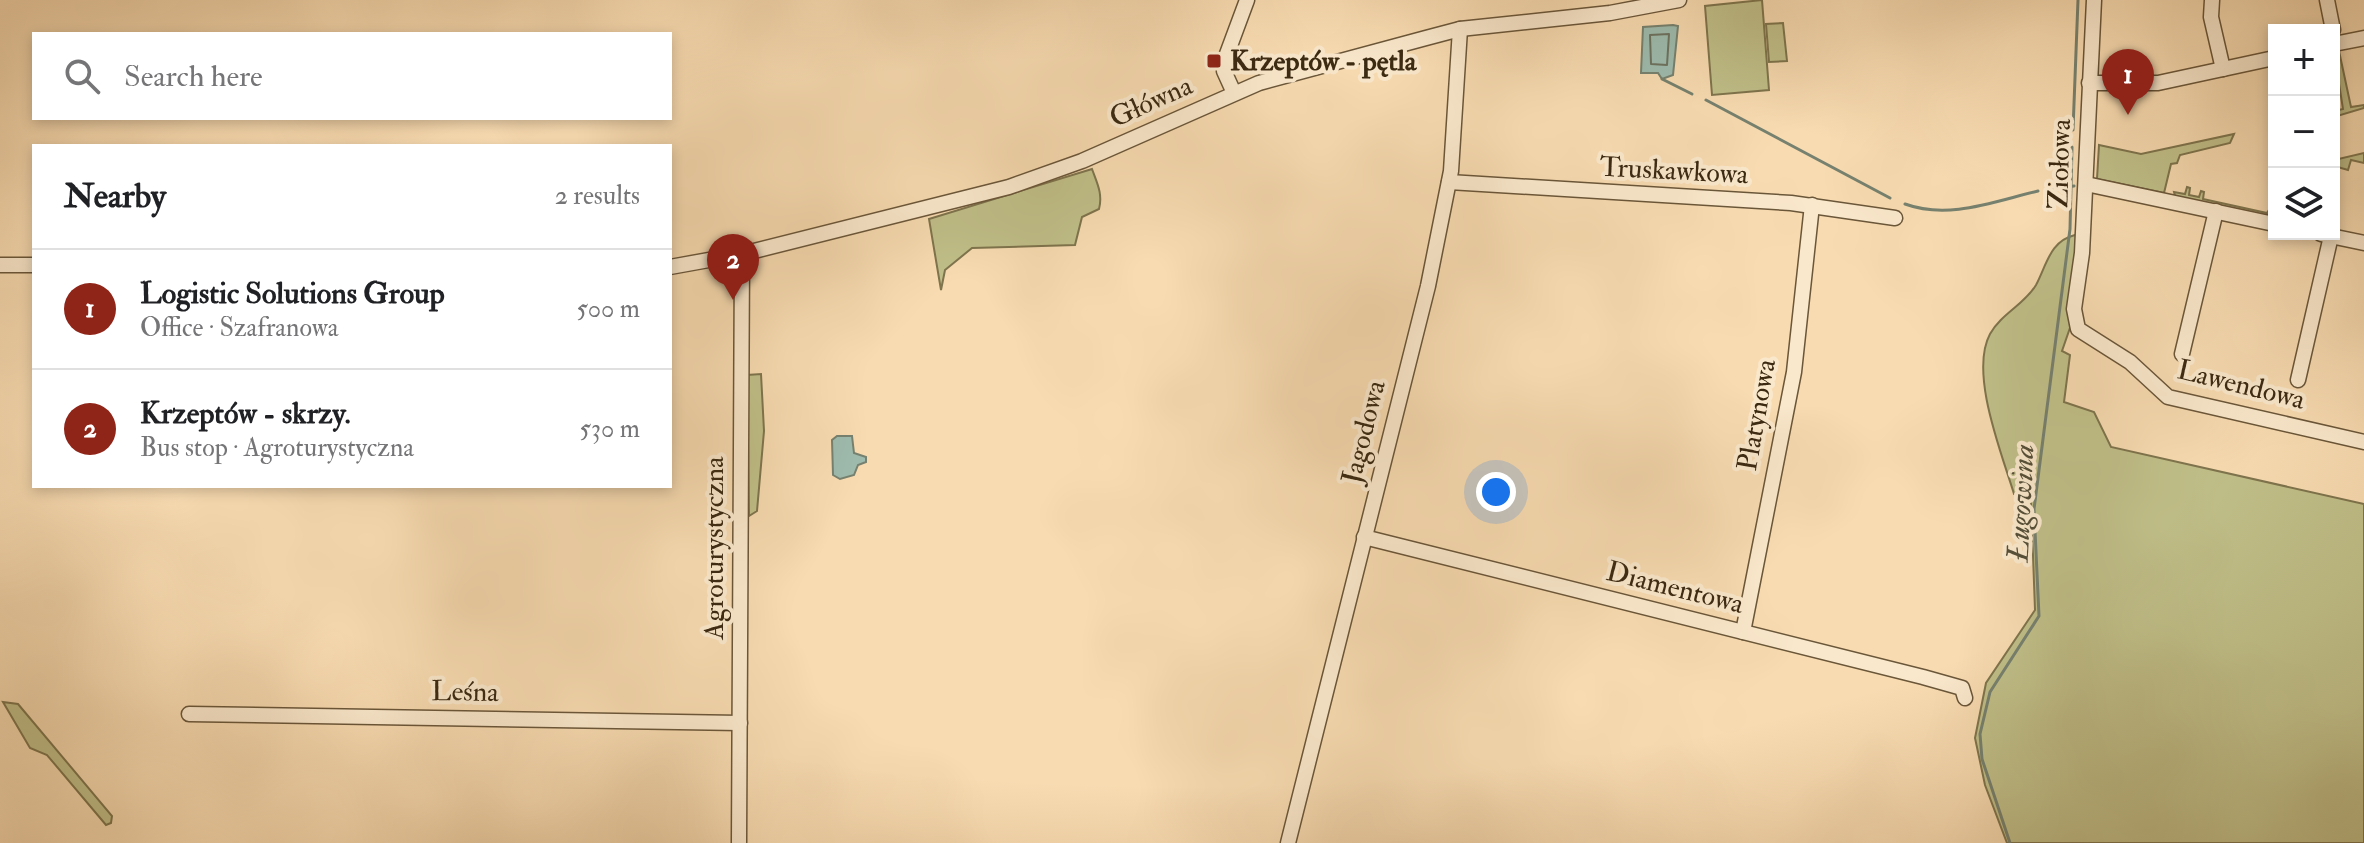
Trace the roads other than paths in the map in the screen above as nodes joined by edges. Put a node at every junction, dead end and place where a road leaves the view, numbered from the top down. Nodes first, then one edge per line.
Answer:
1 (1247, 0) edge
2 (1679, 0) edge
3 (2094, 0) edge
4 (2212, 0) edge
5 (2327, 0) edge
6 (2331, 24) edge
7 (1460, 29) junction
8 (2364, 38) edge
9 (2340, 39) edge
10 (2268, 59) edge
11 (2223, 69) junction
12 (2089, 83) junction
13 (1234, 93) junction
14 (1449, 182) junction
15 (2086, 184) junction
16 (1812, 205) junction
17 (2216, 211) junction
18 (1895, 218) dead end
19 (2268, 223) edge
20 (2340, 238) edge
21 (2325, 240) edge
22 (2364, 243) edge
23 (742, 254) junction
24 (0, 265) edge
25 (32, 265) edge
26 (672, 267) edge
27 (2078, 329) joint
28 (2182, 354) dead end
29 (2298, 380) dead end
30 (2364, 442) edge
31 (1364, 537) junction
32 (1743, 632) junction
33 (1965, 698) dead end
34 (189, 714) dead end
35 (740, 723) junction
36 (739, 843) edge
37 (1288, 843) edge

1 - 13 street
2 - 7 street, Główna
3 - 12 street, Ziołowa
4 - 11 street
5 - 6 street
7 - 13 street, Główna
7 - 14 street, Jagodowa
8 - 9 street
10 - 11 street
11 - 12 street
12 - 15 street, Ziołowa
13 - 23 street, Główna
14 - 16 street, Truskawkowa
14 - 31 street, Jagodowa
15 - 17 street
15 - 27 street, Ziołowa
16 - 18 street, Truskawkowa
16 - 32 street, Platynowa
17 - 19 street
17 - 28 street
20 - 22 street
21 - 29 street
23 - 26 street, Główna
23 - 35 street, Agroturystyczna
24 - 25 street
27 - 30 street, Lawendowa
31 - 32 street, Diamentowa
31 - 37 street, Jagodowa
32 - 33 street, Diamentowa
34 - 35 street, Leśna
35 - 36 street, Agroturystyczna

